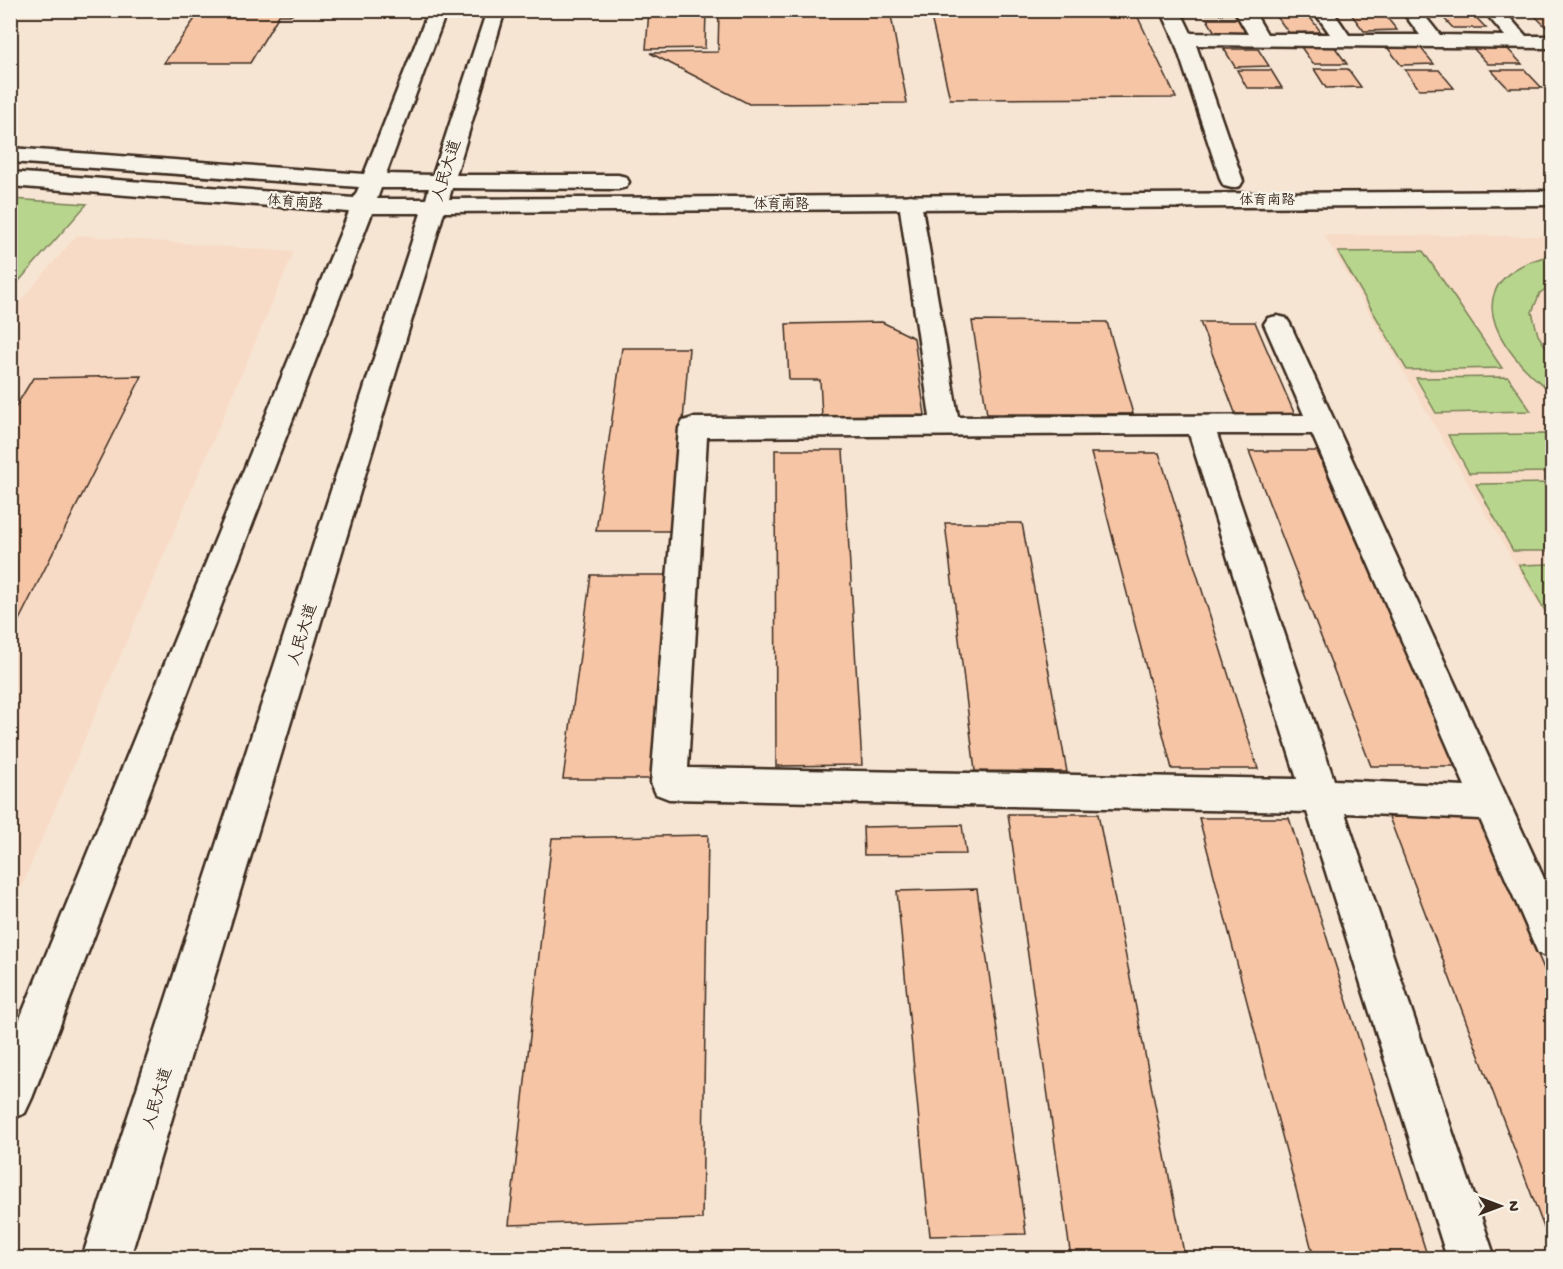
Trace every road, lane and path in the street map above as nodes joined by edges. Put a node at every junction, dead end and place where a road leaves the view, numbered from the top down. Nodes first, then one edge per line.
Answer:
1 (438, 10) edge
2 (496, 10) edge
3 (1170, 10) edge
4 (1243, 10) edge
5 (1322, 10) edge
6 (1410, 10) edge
7 (1492, 10) edge
8 (1184, 39) junction
9 (1261, 39) junction
10 (1343, 40) junction
11 (1434, 41) junction
12 (1520, 41) junction
13 (1552, 42) edge
14 (10, 155) edge
15 (10, 179) edge
16 (1232, 181) junction
17 (1552, 181) edge
18 (637, 182) dead end
19 (695, 183) dead end
20 (368, 194) junction
21 (438, 194) junction
22 (1552, 198) edge
23 (910, 202) junction
24 (1277, 324) dead end
25 (1200, 424) junction
26 (1322, 424) junction
27 (945, 425) junction
28 (1321, 796) junction
29 (1492, 803) junction
30 (1552, 939) edge
31 (10, 1098) edge
32 (106, 1258) edge
33 (1470, 1258) edge

1 - 20 main road
2 - 21 main road, 人民大道
3 - 8 main road
4 - 9 main road
5 - 10 main road
6 - 11 main road
7 - 12 main road
8 - 9 main road
8 - 16 main road
9 - 10 main road
10 - 11 main road
11 - 12 main road
12 - 13 main road
14 - 20 main road, 体育南路
15 - 20 main road, 体育南路
16 - 17 main road, 体育南路
16 - 19 main road, 体育南路
18 - 21 main road, 体育南路
20 - 21 main road, 体育南路
20 - 31 main road
21 - 23 main road, 体育南路
21 - 32 main road, 人民大道
22 - 23 main road, 体育南路
23 - 27 main road
24 - 26 main road
25 - 26 main road
25 - 27 main road
25 - 28 main road
26 - 29 main road
27 - 28 main road
28 - 29 main road
28 - 33 main road
29 - 30 main road

